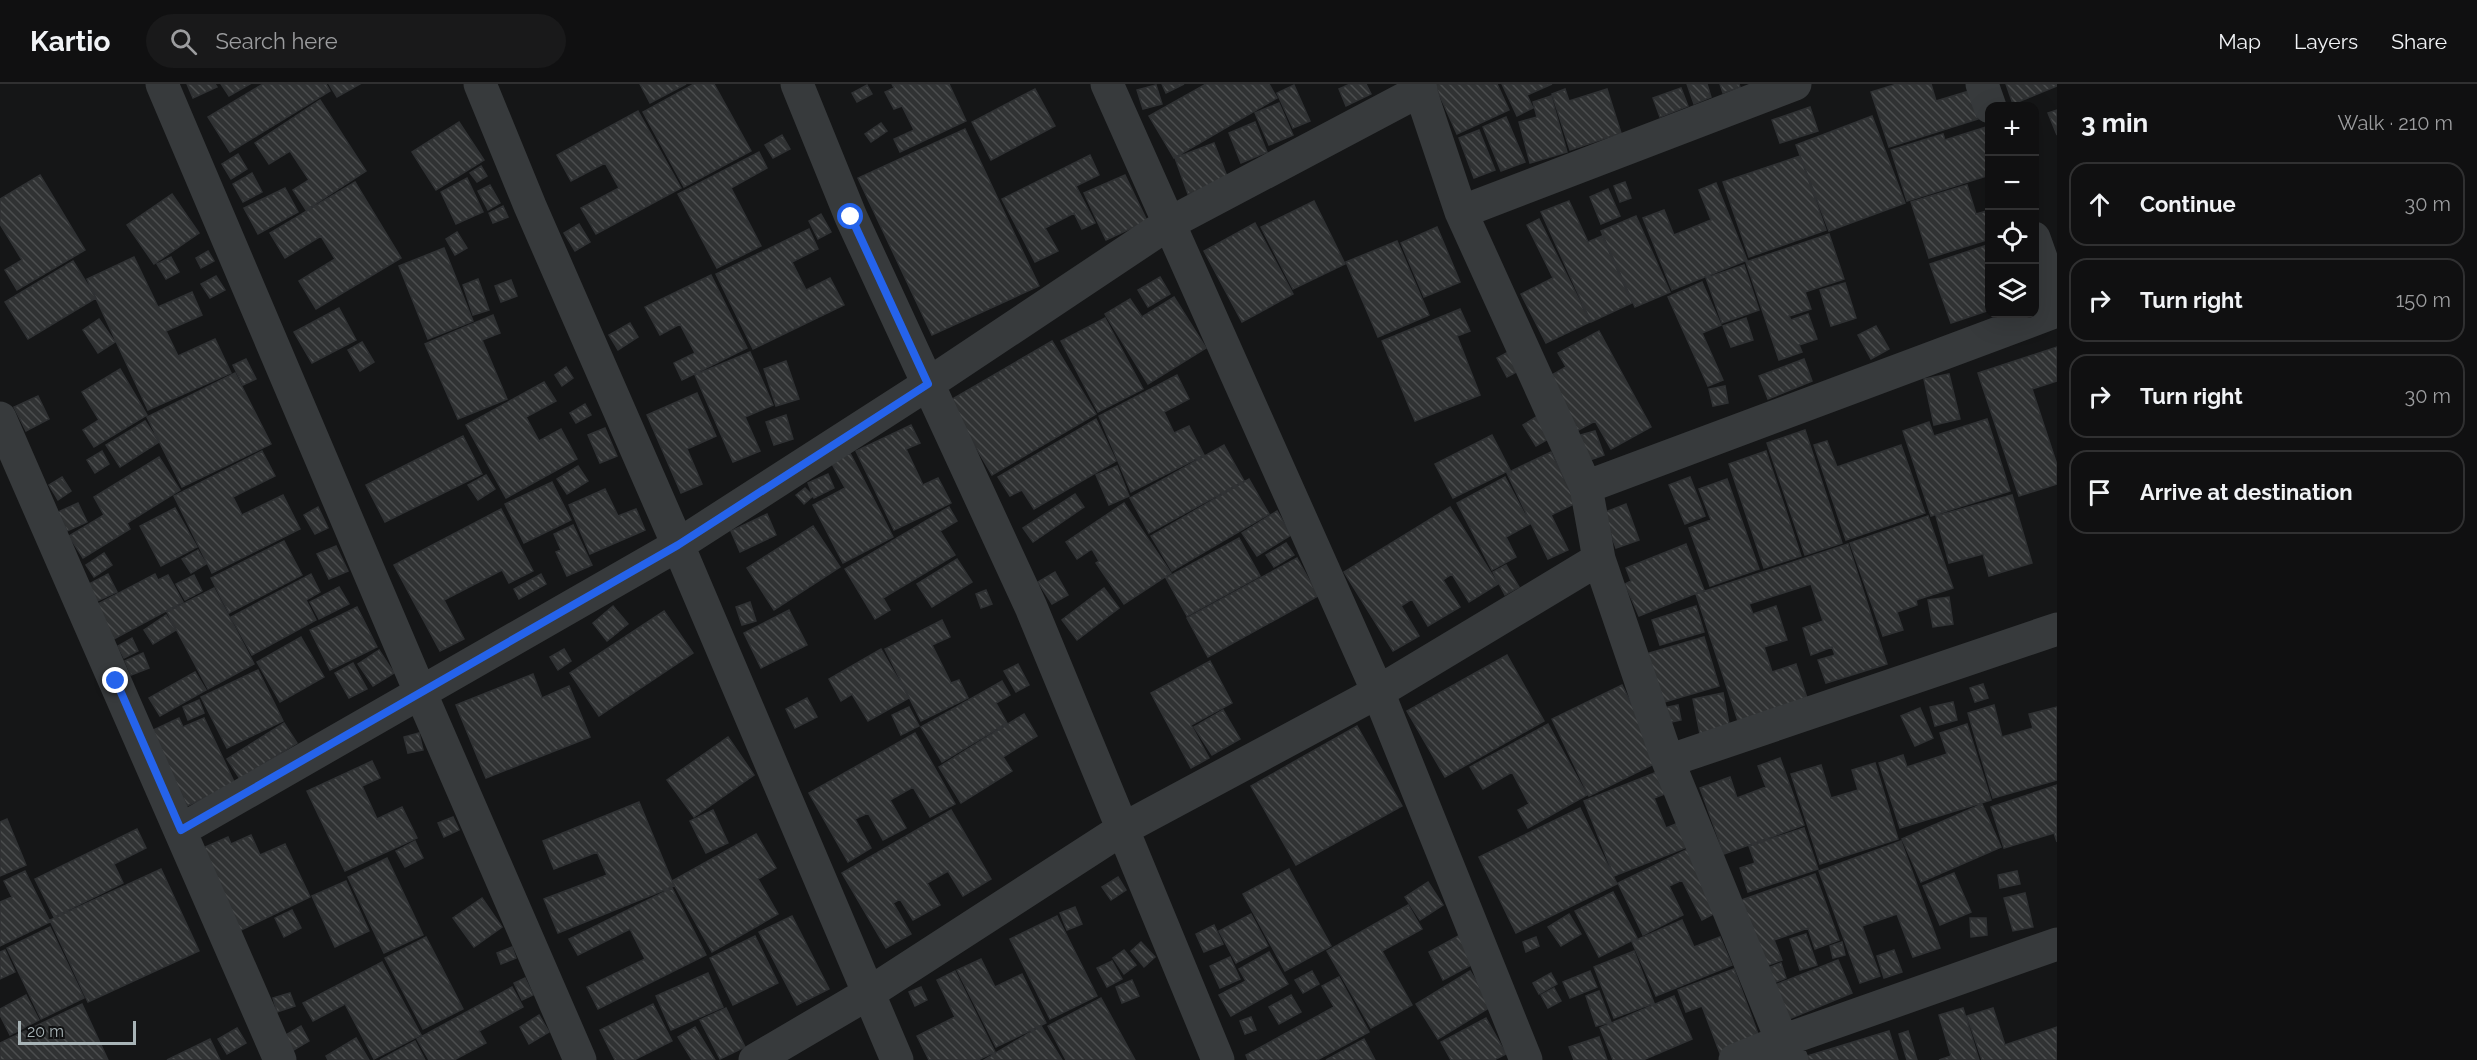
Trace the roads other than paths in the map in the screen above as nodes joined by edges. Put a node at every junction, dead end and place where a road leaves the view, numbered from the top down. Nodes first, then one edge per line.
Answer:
1 (162, 84) edge
2 (480, 84) edge
3 (797, 84) edge
4 (1107, 84) edge
5 (1795, 84) edge
6 (1982, 84) edge
7 (1419, 87) edge
8 (1987, 102) edge
9 (1461, 212) junction
10 (1168, 224) junction
11 (2039, 252) edge
12 (2057, 303) edge
13 (2057, 311) edge
14 (928, 384) junction
15 (0, 417) edge
16 (1586, 487) junction
17 (678, 545) junction
18 (1599, 560) junction
19 (2057, 629) edge
20 (1378, 692) junction
21 (421, 694) junction
22 (1668, 761) junction
23 (181, 830) junction
24 (1121, 830) junction
25 (2057, 945) edge
26 (869, 993) junction
27 (1787, 1050) edge
28 (280, 1060) edge
29 (580, 1060) edge
30 (755, 1060) edge
31 (897, 1060) edge
32 (1218, 1060) edge
33 (1526, 1060) edge
34 (1735, 1060) edge

1 - 21 street
2 - 17 street
3 - 14 street
4 - 10 street
5 - 9 street
6 - 8 street
7 - 9 street
7 - 10 street
9 - 16 street
10 - 14 street
10 - 20 street
11 - 12 street
13 - 16 street
14 - 17 street
14 - 24 street
15 - 23 street
16 - 18 street
17 - 21 street
17 - 26 street
18 - 20 street
18 - 22 street
19 - 22 street
20 - 24 street
20 - 33 street
21 - 23 street
21 - 29 street
22 - 27 street
23 - 28 street
24 - 26 street
24 - 32 street
25 - 27 street
26 - 30 street
26 - 31 street
27 - 34 street

